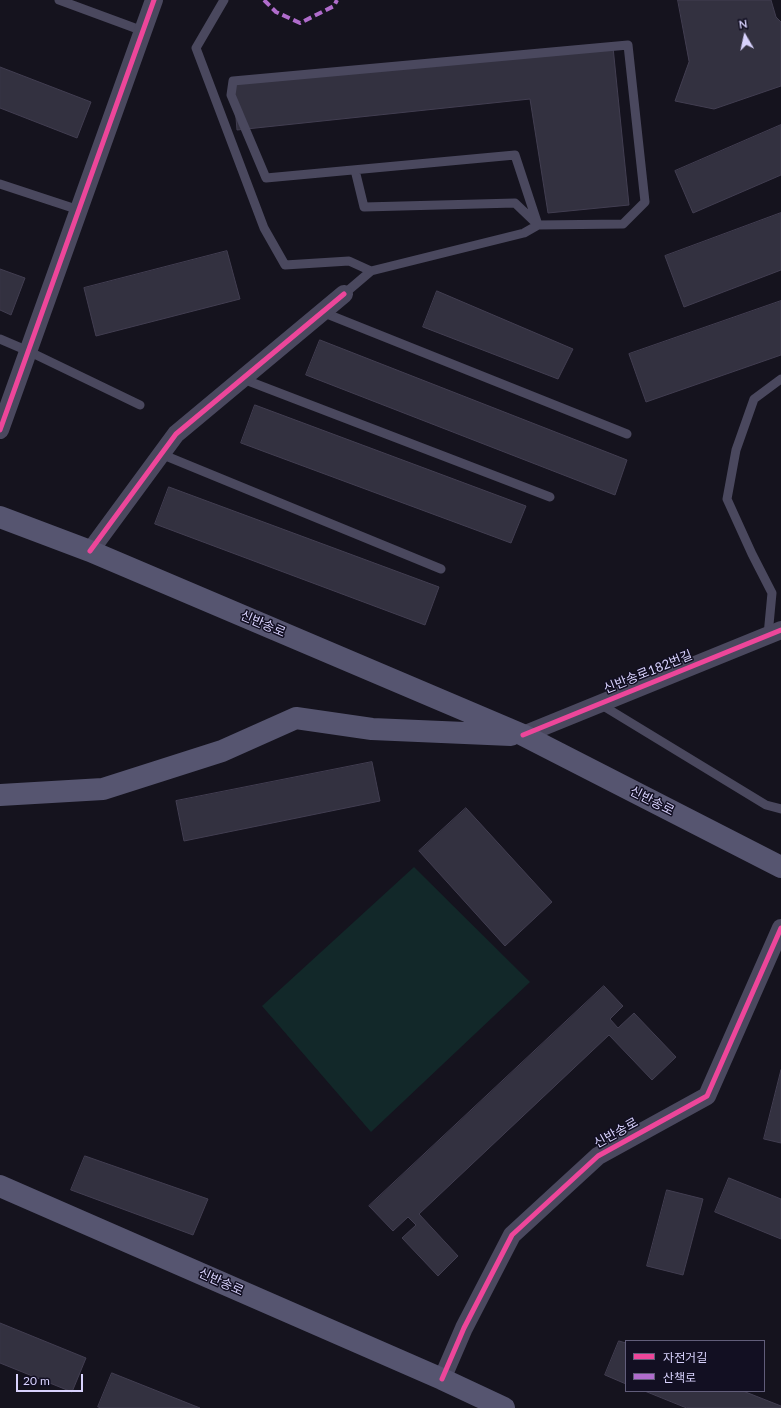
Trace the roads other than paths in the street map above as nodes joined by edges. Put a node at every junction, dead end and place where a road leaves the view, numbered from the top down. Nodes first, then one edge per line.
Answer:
1 (59, 0) edge
2 (154, 0) edge
3 (224, 0) edge
4 (143, 31) junction
5 (355, 170) junction
6 (0, 184) edge
7 (79, 210) junction
8 (538, 225) junction
9 (371, 272) junction
10 (344, 294) joint
11 (322, 312) junction
12 (0, 339) edge
13 (28, 351) junction
14 (781, 378) edge
15 (243, 379) junction
16 (140, 405) dead end
17 (0, 430) edge
18 (628, 434) dead end
19 (161, 454) junction
20 (550, 497) dead end
21 (0, 517) edge
22 (90, 551) junction
23 (441, 569) dead end
24 (775, 632) edge
25 (600, 704) junction
26 (523, 735) junction
27 (0, 795) edge
28 (781, 808) edge
29 (781, 867) edge
30 (781, 928) edge
31 (0, 1186) edge
32 (442, 1379) junction
33 (504, 1408) edge

1 - 4 lane
2 - 4 street
3 - 9 lane
4 - 7 street
5 - 8 lane
5 - 8 lane
5 - 8 lane
6 - 7 lane
7 - 13 street
8 - 9 lane
9 - 10 lane
10 - 11 street
11 - 15 street
11 - 18 lane
12 - 13 lane
13 - 16 lane
13 - 17 street
14 - 24 lane, 신반송로182번길
15 - 19 street
15 - 20 lane
19 - 22 street
19 - 23 lane
21 - 22 main road, 신반송로
22 - 26 main road, 신반송로
24 - 25 street, 신반송로182번길
25 - 26 street, 신반송로182번길
25 - 28 lane, 신반송로182번길
26 - 27 main road, 신반송로
26 - 29 main road, 신반송로
30 - 32 street, 신반송로
31 - 32 main road, 신반송로
32 - 33 main road, 신반송로

